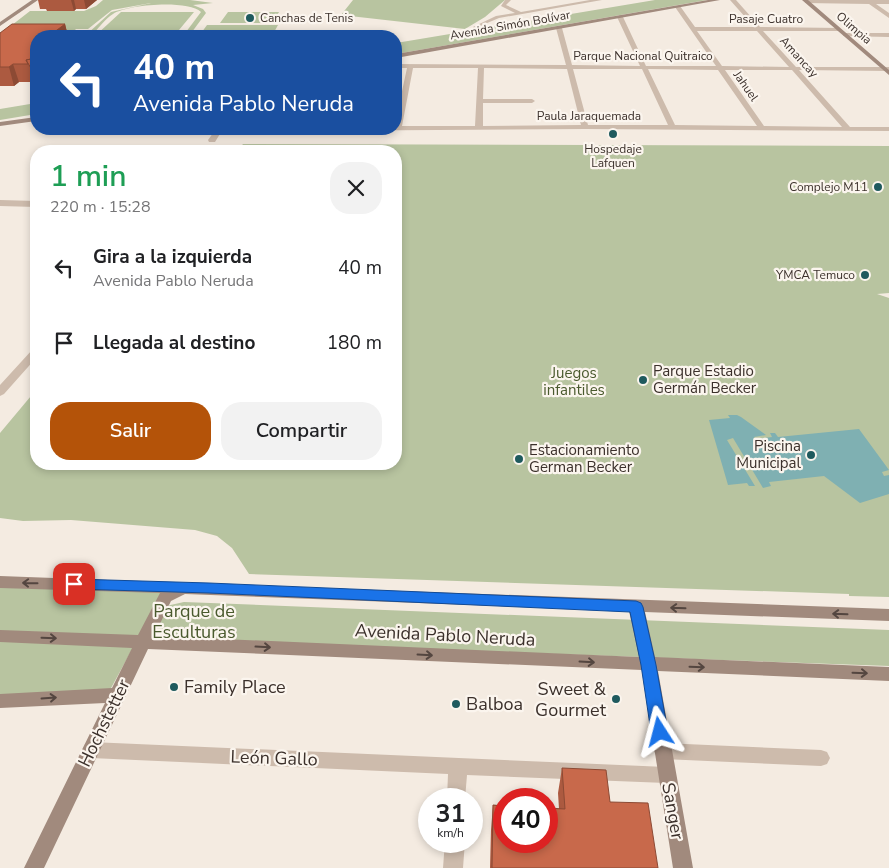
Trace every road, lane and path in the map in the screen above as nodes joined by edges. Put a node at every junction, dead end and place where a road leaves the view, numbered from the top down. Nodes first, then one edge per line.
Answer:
1 (36, 0) edge
2 (508, 0) edge
3 (599, 0) edge
4 (716, 0) edge
5 (733, 0) edge
6 (806, 1) edge
7 (869, 1) edge
8 (889, 2) edge
9 (678, 7) junction
10 (520, 13) junction
11 (889, 16) edge
12 (620, 17) junction
13 (0, 24) edge
14 (475, 28) dead end
15 (559, 28) junction
16 (694, 29) junction
17 (758, 29) junction
18 (838, 29) junction
19 (845, 35) junction
20 (855, 35) junction
21 (889, 35) edge
22 (402, 55) edge
23 (889, 63) edge
24 (402, 66) edge
25 (410, 66) junction
26 (481, 66) junction
27 (568, 67) junction
28 (645, 67) junction
29 (720, 68) junction
30 (793, 68) junction
31 (887, 70) edge
32 (480, 101) junction
33 (532, 101) dead end
34 (402, 108) edge
35 (30, 119) edge
36 (0, 124) edge
37 (585, 127) junction
38 (672, 127) junction
39 (479, 128) junction
40 (762, 128) junction
41 (402, 129) edge
42 (848, 129) junction
43 (889, 129) edge
44 (215, 135) edge
45 (212, 140) dead end
46 (0, 203) edge
47 (30, 204) edge
48 (30, 359) edge
49 (0, 392) edge
50 (0, 582) edge
51 (184, 587) junction
52 (636, 607) junction
53 (889, 615) edge
54 (0, 636) edge
55 (144, 641) junction
56 (648, 665) junction
57 (889, 674) edge
58 (117, 695) junction
59 (0, 702) edge
60 (91, 750) junction
61 (662, 751) junction
62 (821, 758) dead end
63 (458, 766) junction
64 (666, 775) junction
65 (457, 788) edge
66 (454, 853) edge
67 (34, 868) edge
68 (453, 868) edge
69 (683, 868) edge

1 - 13 street
2 - 10 street
3 - 10 street
4 - 9 street, Avenida Simón Bolívar
5 - 17 street, Amancay
6 - 7 street
6 - 18 street, Olimpia
7 - 8 street
7 - 11 street
9 - 12 street, Avenida Simón Bolívar
9 - 16 street, Jahuel
10 - 14 street
12 - 15 street, Avenida Simón Bolívar
12 - 28 street
15 - 22 street, Avenida Simón Bolívar
15 - 27 street
16 - 17 street, Pasaje Cuatro
16 - 29 street, Jahuel
17 - 18 street, Pasaje Cuatro
17 - 30 street, Amancay
18 - 19 street, Olimpia
19 - 20 street
19 - 31 street, Olimpia
20 - 21 street
20 - 23 street, Olimpia
24 - 25 street, Parque Nacional Quitraico
25 - 26 street, Parque Nacional Quitraico
25 - 34 street
26 - 27 street, Parque Nacional Quitraico
26 - 32 street
27 - 28 street, Parque Nacional Quitraico
27 - 37 street
28 - 29 street, Parque Nacional Quitraico
28 - 38 street
29 - 30 street, Parque Nacional Quitraico
29 - 40 street, Jahuel
30 - 31 street, Parque Nacional Quitraico
30 - 42 street, Amancay
32 - 33 street
32 - 39 street
35 - 36 street
37 - 38 street, Paula Jaraquemada
37 - 39 street, Paula Jaraquemada
38 - 40 street, Paula Jaraquemada
39 - 41 street, Paula Jaraquemada
40 - 42 street, Paula Jaraquemada
42 - 43 street, Paula Jaraquemada
44 - 45 street
46 - 47 street
48 - 49 street
51 -> 50 street
51 - 52 street
51 - 55 street, Hochstetter
53 -> 52 street
52 - 56 street, Sanger
54 -> 55 street, Avenida Pablo Neruda
55 -> 56 street, Avenida Pablo Neruda
55 - 58 street, Hochstetter
56 -> 57 street, Avenida Pablo Neruda
56 - 61 street, Sanger
59 -> 58 street
58 - 60 street, Hochstetter
60 - 63 street, León Gallo
60 - 67 street, Hochstetter
61 - 62 street
61 - 64 street, Sanger
63 - 64 street, León Gallo
63 - 65 street
64 - 69 street, Sanger
66 - 68 street

